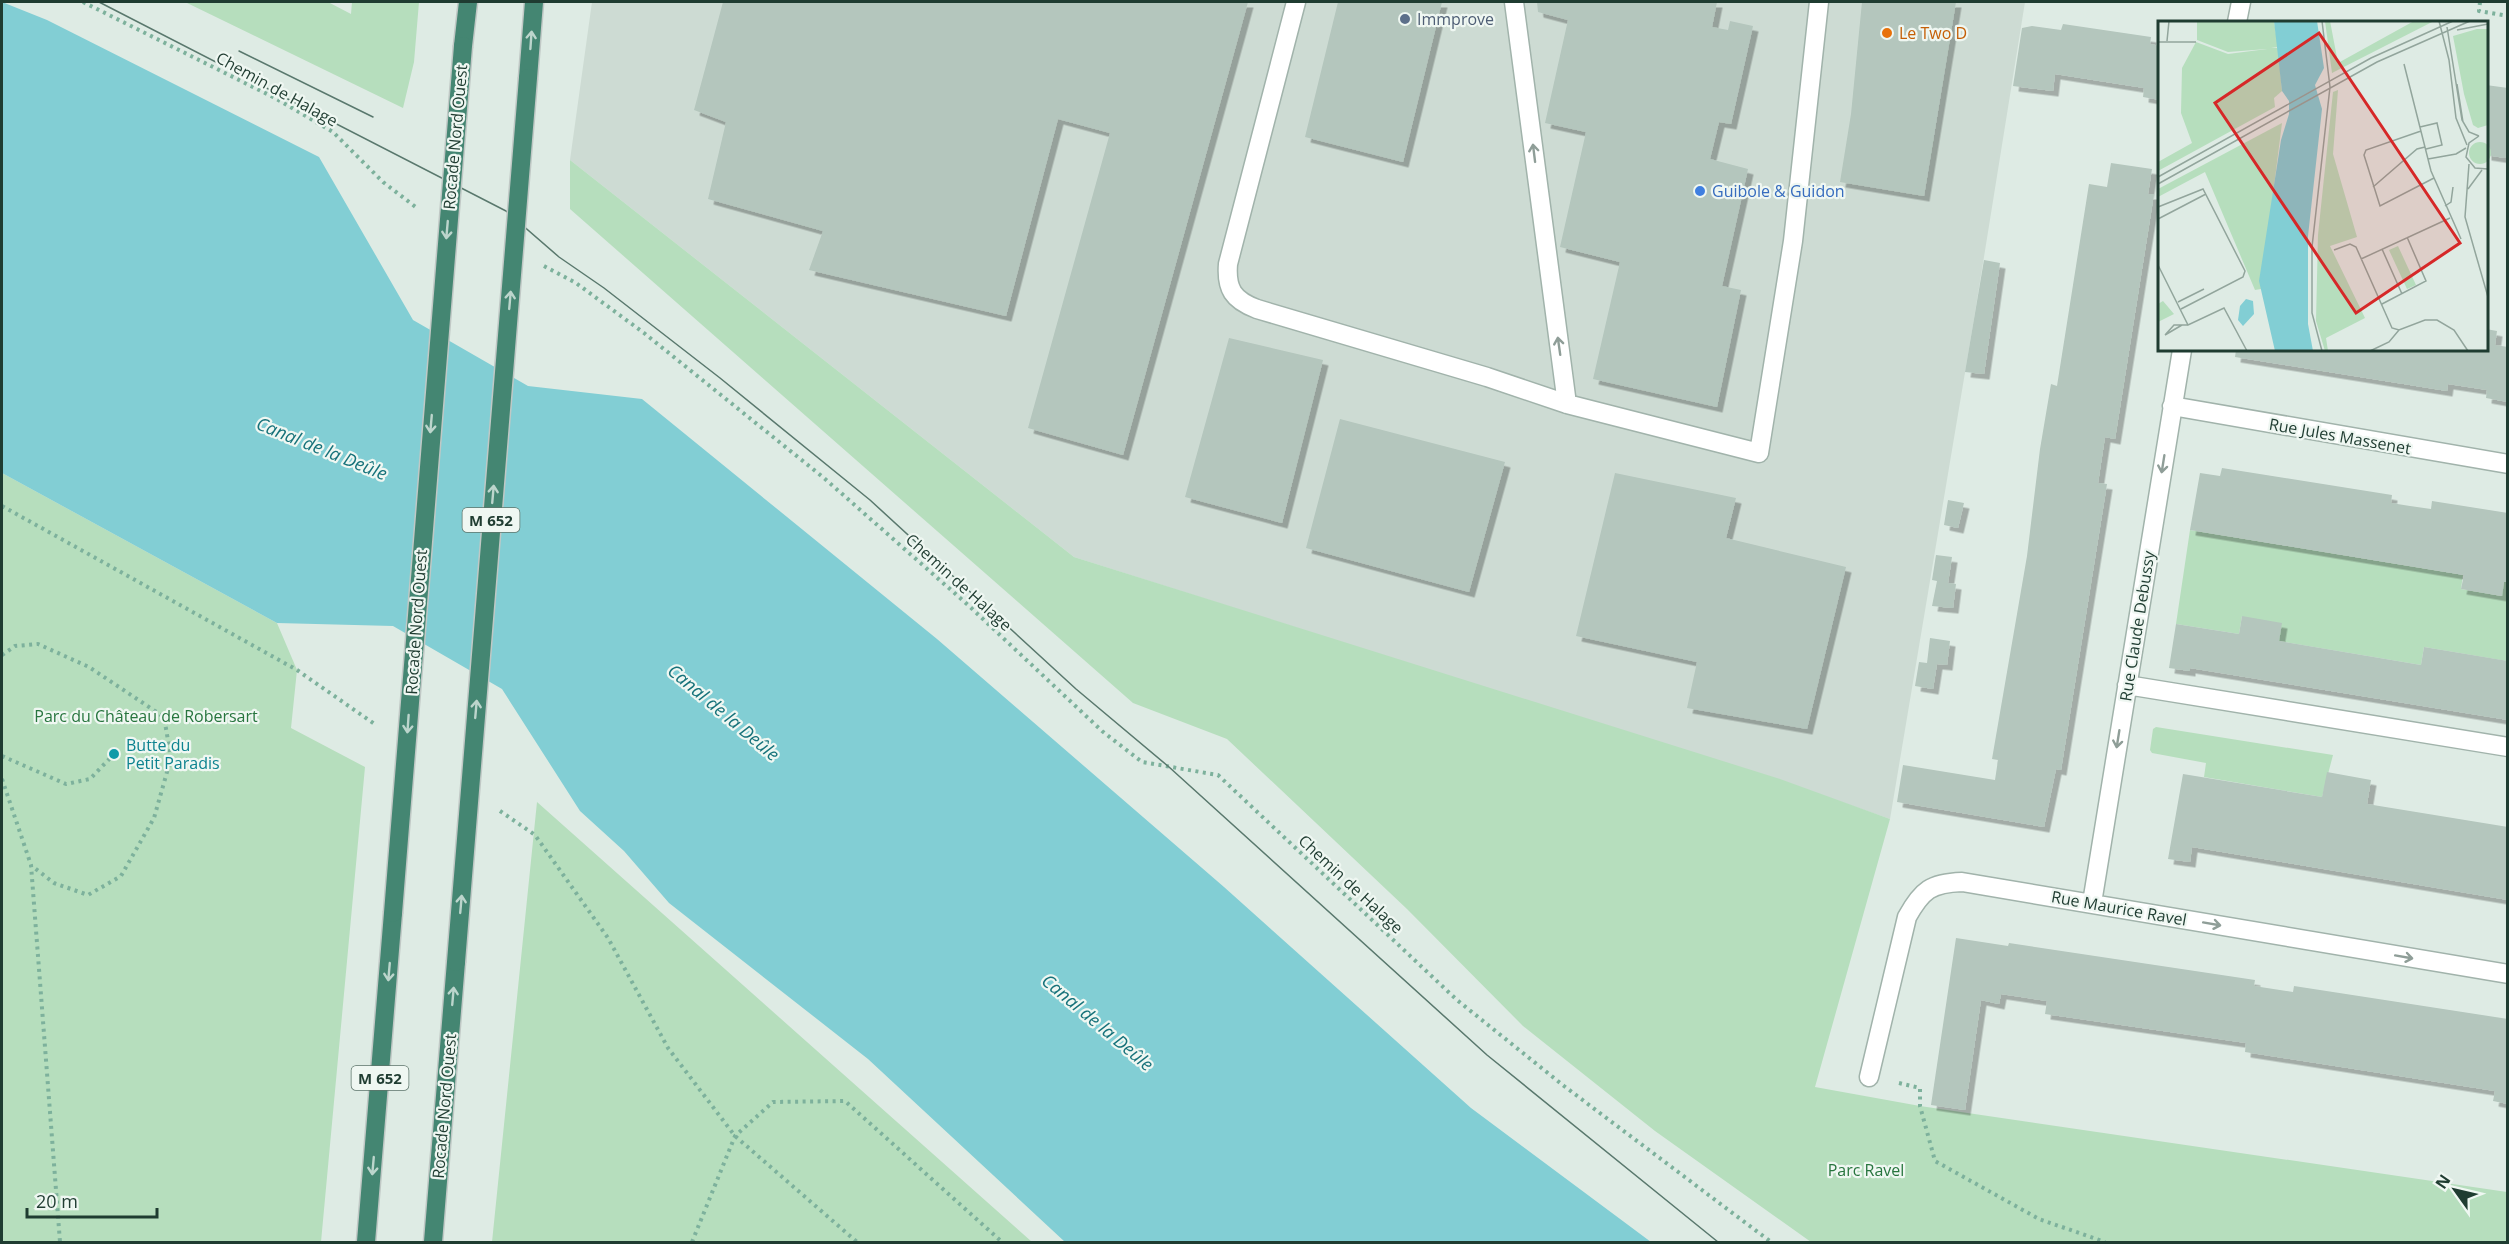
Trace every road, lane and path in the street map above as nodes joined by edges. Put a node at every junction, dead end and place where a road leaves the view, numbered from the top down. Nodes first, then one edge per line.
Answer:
1 (83, 2) edge
2 (468, 2) edge
3 (534, 2) edge
4 (1296, 2) edge
5 (1514, 2) edge
6 (1819, 2) edge
7 (2241, 2) edge
8 (2480, 2) edge
9 (2508, 16) edge
10 (2237, 21) edge
11 (418, 208) dead end
12 (542, 264) dead end
13 (2182, 351) edge
14 (1567, 404) junction
15 (2172, 406) junction
16 (2508, 464) edge
17 (2, 654) edge
18 (2127, 685) junction
19 (2508, 747) edge
20 (114, 754) dead end
21 (2, 756) edge
22 (2, 779) edge
23 (31, 865) junction
24 (2092, 903) junction
25 (2508, 974) edge
26 (1869, 1077) joint
27 (735, 1136) junction
28 (60, 1242) edge
29 (366, 1242) edge
30 (433, 1242) edge
31 (692, 1242) edge
32 (857, 1242) edge
33 (1002, 1242) edge
34 (1771, 1242) edge
35 (2105, 1242) edge

1 - 11 path, Chemin de Halage
2 -> 29 highway, Rocade Nord Ouest / M 652, bridge
30 -> 3 highway, Rocade Nord Ouest / M 652, bridge
4 - 14 street
14 -> 5 street
6 - 14 street
7 - 10 street
8 - 9 path
12 - 34 path, Chemin de Halage
13 - 15 street, Rue Claude Debussy
15 - 16 street, Rue Jules Massenet
15 -> 18 street, Rue Claude Debussy
17 - 23 path
18 - 19 street
18 -> 24 street, Rue Claude Debussy
20 - 21 path
22 - 23 path
23 - 28 path
24 -> 25 street, Rue Maurice Ravel
24 - 26 street, Rue Maurice Ravel
26 - 35 path
27 - 31 path
27 - 32 path
27 - 33 path

